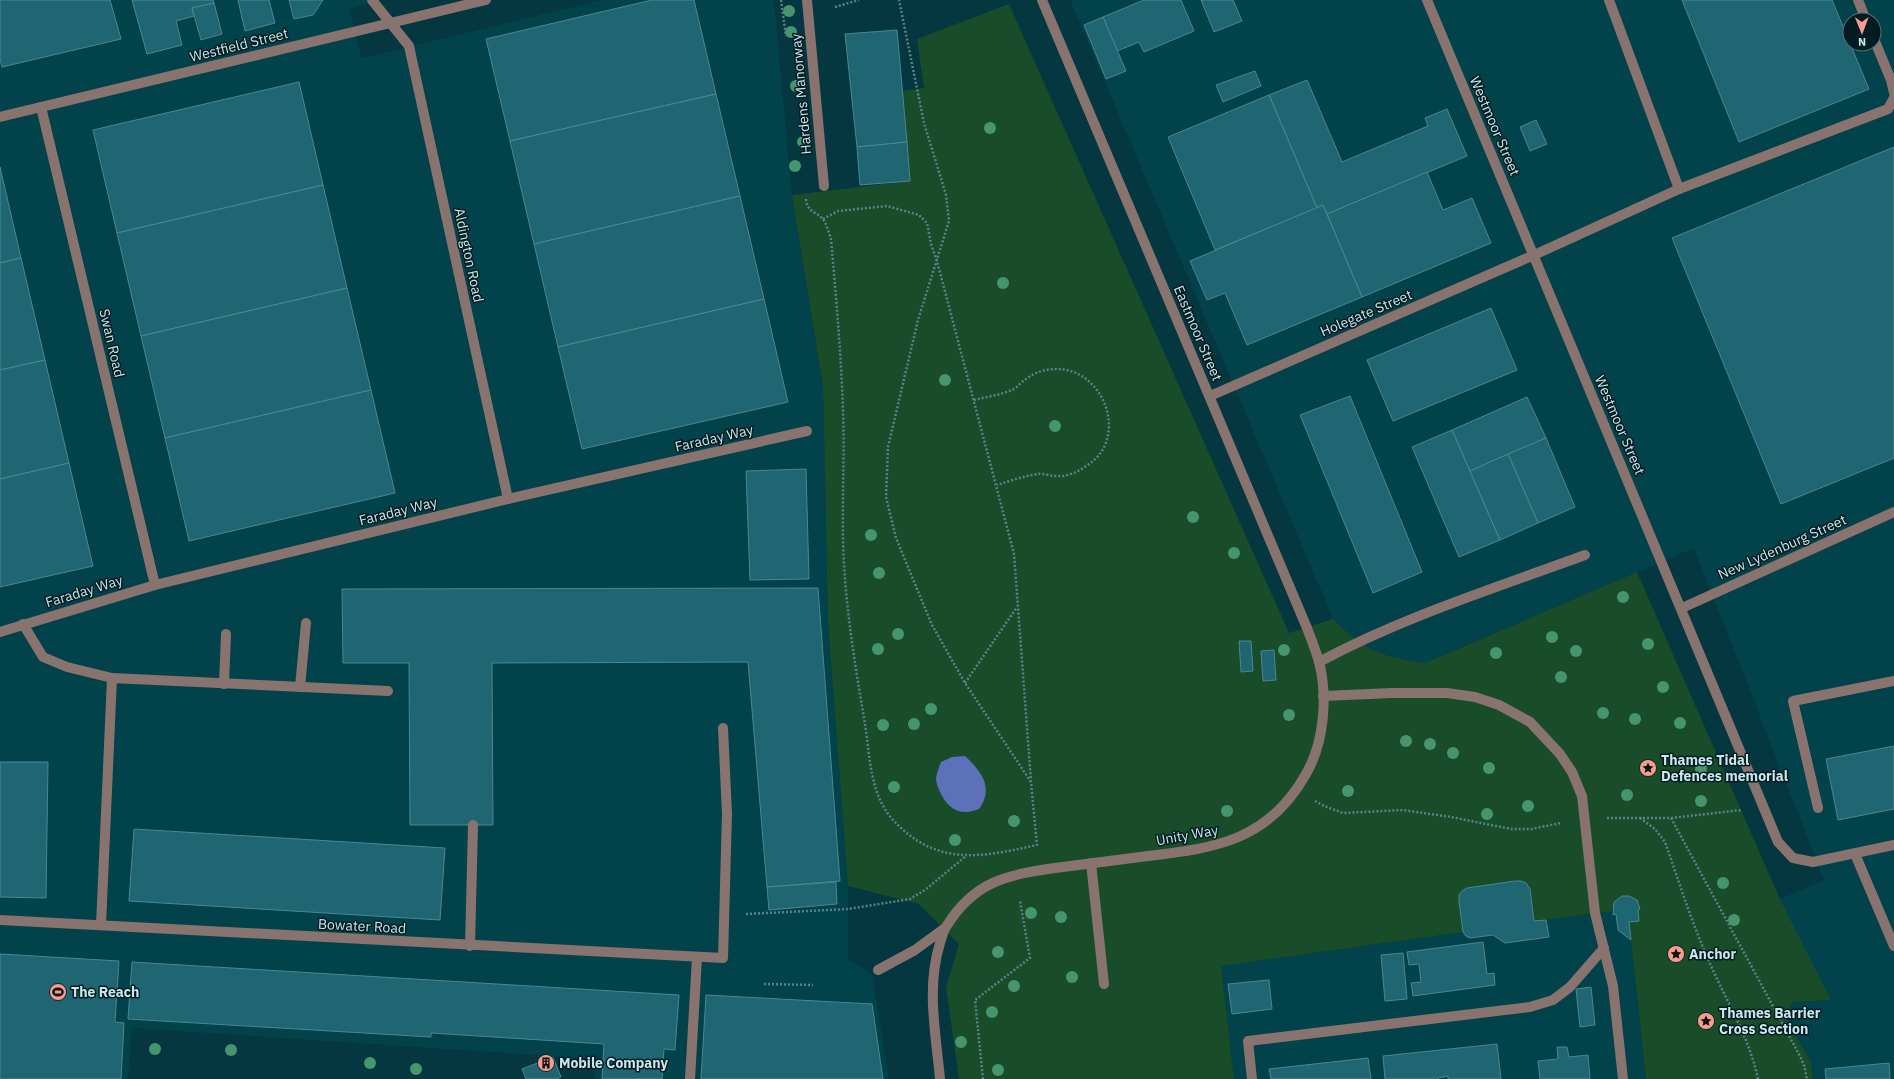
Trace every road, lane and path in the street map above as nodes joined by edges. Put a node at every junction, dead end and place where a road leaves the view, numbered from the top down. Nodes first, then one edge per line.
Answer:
1 (372, 0) edge
2 (486, 0) edge
3 (781, 0) edge
4 (807, 0) edge
5 (859, 0) edge
6 (899, 0) edge
7 (1042, 0) edge
8 (1426, 0) edge
9 (1609, 0) edge
10 (1858, 0) edge
11 (835, 7) dead end
12 (1863, 12) edge
13 (390, 23) junction
14 (786, 39) dead end
15 (1879, 52) edge
16 (1894, 93) edge
17 (1894, 98) edge
18 (42, 107) junction
19 (0, 117) edge
20 (824, 186) dead end
21 (1679, 189) junction
22 (806, 197) dead end
23 (823, 219) junction
24 (1534, 255) junction
25 (937, 261) junction
26 (1210, 396) junction
27 (974, 400) junction
28 (807, 431) dead end
29 (997, 485) junction
30 (508, 499) junction
31 (1894, 512) edge
32 (1585, 555) dead end
33 (156, 585) junction
34 (1017, 607) junction
35 (1682, 608) junction
36 (306, 623) dead end
37 (23, 624) junction
38 (0, 632) edge
39 (226, 634) dead end
40 (1319, 662) junction
41 (112, 678) junction
42 (1322, 679) joint
43 (1894, 681) edge
44 (965, 683) junction
45 (224, 684) junction
46 (300, 687) junction
47 (388, 691) dead end
48 (1323, 696) junction
49 (723, 728) dead end
50 (1031, 782) junction
51 (1324, 806) dead end
52 (1764, 807) junction
53 (1818, 808) dead end
54 (1603, 818) dead end
55 (1640, 818) junction
56 (1671, 818) junction
57 (1561, 823) dead end
58 (473, 824) dead end
59 (1894, 845) edge
60 (1856, 854) junction
61 (966, 856) junction
62 (1090, 863) junction
63 (1020, 901) dead end
64 (760, 914) dead end
65 (0, 920) edge
66 (101, 925) junction
67 (945, 928) junction
68 (470, 946) junction
69 (1894, 946) edge
70 (1604, 948) junction
71 (697, 958) junction
72 (878, 970) dead end
73 (764, 984) dead end
74 (1104, 984) dead end
75 (813, 985) dead end
76 (690, 1079) edge
77 (940, 1079) edge
78 (983, 1079) edge
79 (1252, 1079) edge
80 (1623, 1079) edge
81 (1758, 1079) edge
82 (1806, 1079) edge

1 - 13 street, Aldington Road
2 - 13 street, Westfield Street
3 - 14 path
4 - 20 street, Hardens Manorway
5 - 11 path
6 - 25 path
7 - 26 street, Eastmoor Street
8 - 24 street, Westmoor Street
9 - 21 street
10 - 12 street
13 - 18 street, Westfield Street
13 - 30 street, Aldington Road
15 - 16 street
17 - 21 street, Holegate Street
18 - 19 street, Westfield Street
18 - 33 street, Swan Road
21 - 24 street, Holegate Street
22 - 23 path
23 - 25 path
23 - 61 path
24 - 26 street, Holegate Street
24 - 35 street, Westmoor Street
25 - 27 path
25 - 44 path
26 - 40 street, Eastmoor Street
27 - 29 path
27 - 29 path
28 - 30 street, Faraday Way
29 - 34 path
30 - 33 street, Faraday Way
31 - 35 street, New Lydenburg Street
32 - 40 street
33 - 37 street, Faraday Way
34 - 44 path
34 - 50 path
35 - 52 street, Westmoor Street
36 - 46 street
37 - 38 street, Faraday Way
37 - 41 street
39 - 45 street
40 - 42 street, Eastmoor Street
41 - 45 street
41 - 66 street
42 - 48 street, Unity Way
43 - 53 street
44 - 50 path
45 - 46 street
46 - 47 street
48 - 62 street, Unity Way
48 - 70 street
49 - 71 street, Bowater Road
50 - 61 path
51 - 57 path
52 - 56 path
52 - 60 street, Westmoor Street
54 - 55 path
55 - 56 path
55 - 81 path
56 - 82 path
58 - 68 street
59 - 60 street
60 - 69 street
61 - 64 path
62 - 67 street, Unity Way
62 - 74 street
63 - 78 path
65 - 66 street, Bowater Road
66 - 68 street, Bowater Road
67 - 72 street
67 - 77 street, Unity Way
68 - 71 street, Bowater Road
70 - 79 street
70 - 80 street
71 - 76 street
73 - 75 path

